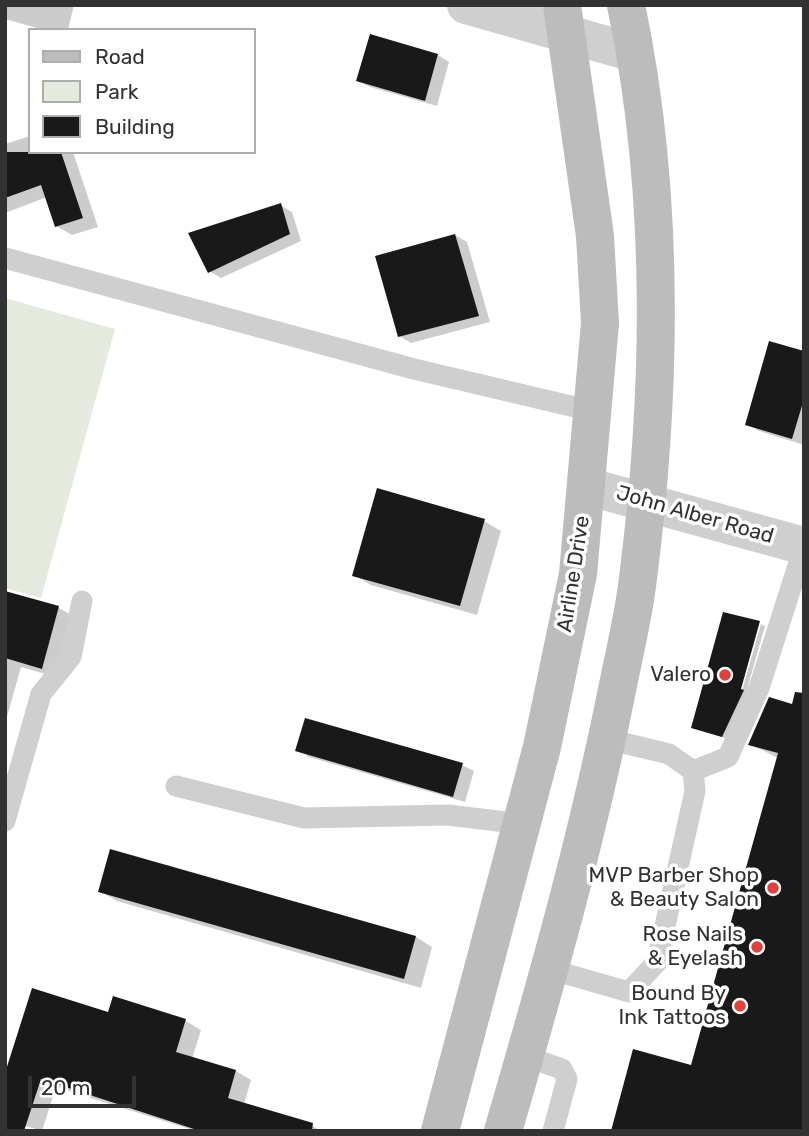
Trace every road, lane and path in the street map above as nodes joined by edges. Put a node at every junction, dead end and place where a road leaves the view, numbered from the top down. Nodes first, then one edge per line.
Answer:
1 (466, 5) edge
2 (626, 5) edge
3 (565, 19) edge
4 (634, 53) junction
5 (5, 258) edge
6 (592, 411) junction
7 (586, 486) junction
8 (646, 500) junction
9 (804, 547) edge
10 (82, 601) dead end
11 (607, 739) junction
12 (693, 771) junction
13 (176, 786) dead end
14 (5, 821) edge
15 (522, 824) junction
16 (549, 969) junction
17 (525, 1056) junction
18 (440, 1131) edge
19 (503, 1131) edge
20 (553, 1131) edge

1 - 3 street
2 - 4 main road
3 - 4 street
3 - 6 main road, Airline Drive
4 - 8 main road
5 - 6 lane
6 - 7 main road, Airline Drive
7 - 8 street, John Alber Road
7 - 15 main road, Airline Drive
8 - 9 street, John Alber Road
8 - 11 main road
9 - 12 lane
10 - 14 lane
11 - 12 lane
11 - 16 main road
12 - 16 lane
13 - 15 lane
15 - 18 main road, Airline Drive
16 - 17 main road
17 - 19 main road
17 - 20 lane

